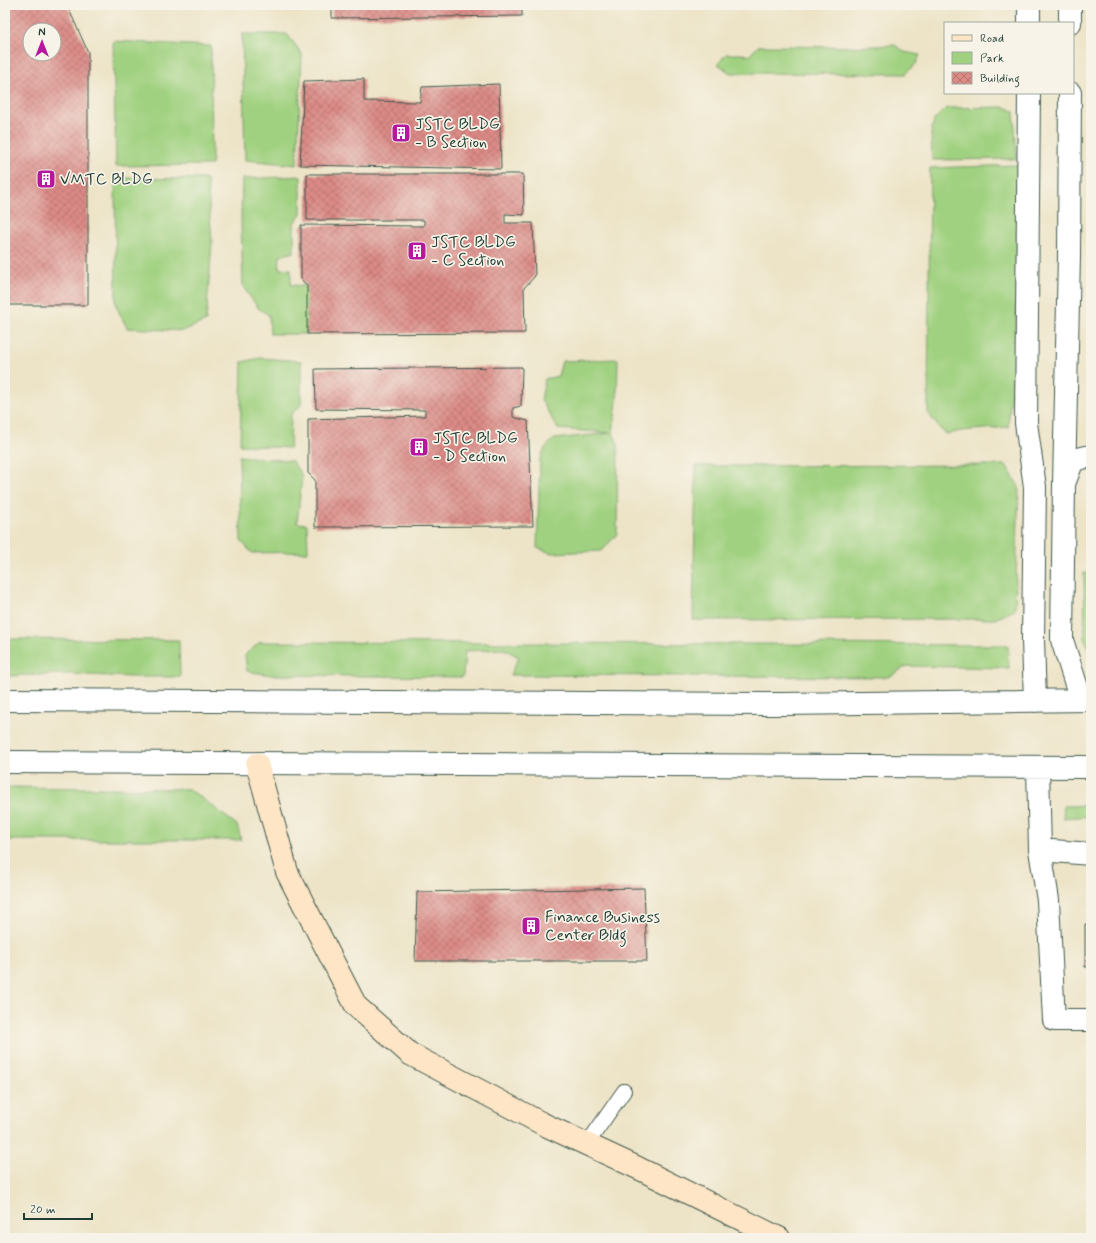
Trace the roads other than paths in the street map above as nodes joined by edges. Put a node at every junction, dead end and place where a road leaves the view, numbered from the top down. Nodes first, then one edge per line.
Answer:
1 (1029, 5) edge
2 (1070, 5) edge
3 (1029, 22) edge
4 (1070, 22) edge
5 (1029, 94) edge
6 (1070, 94) edge
7 (1091, 456) edge
8 (1064, 484) junction
9 (5, 700) edge
10 (1086, 700) edge
11 (1035, 701) junction
12 (5, 762) edge
13 (257, 764) junction
14 (1038, 767) junction
15 (1091, 767) edge
16 (1040, 850) junction
17 (1091, 854) edge
18 (1091, 1020) edge
19 (624, 1091) dead end
20 (587, 1144) junction
21 (779, 1238) edge

1 - 3 street
2 - 4 street
5 - 11 street
6 - 8 street
7 - 8 street
8 - 10 street
9 - 11 street
10 - 11 street
12 - 13 street
13 - 14 street
13 - 20 street
14 - 15 street
14 - 16 street
16 - 17 street
16 - 18 street
19 - 20 lane
20 - 21 street

